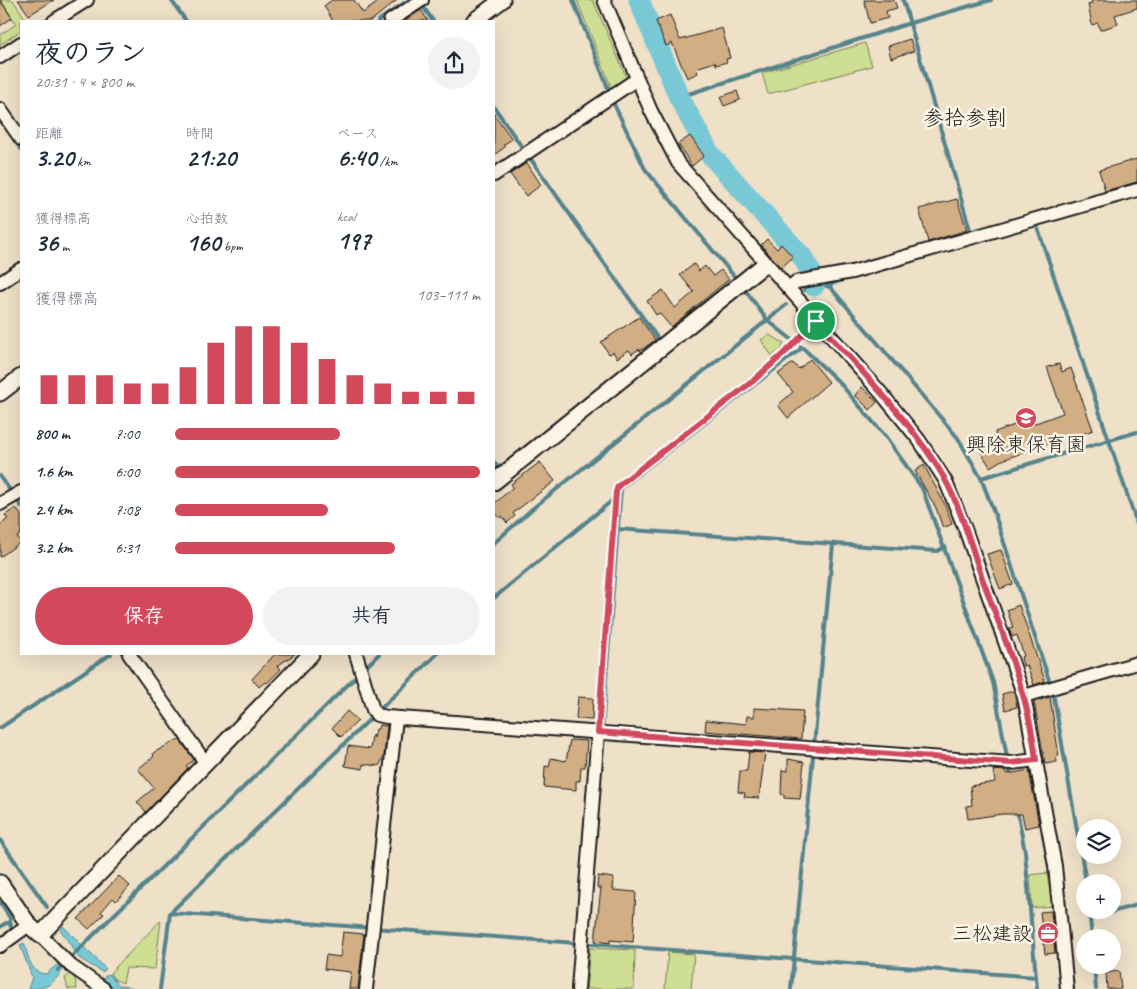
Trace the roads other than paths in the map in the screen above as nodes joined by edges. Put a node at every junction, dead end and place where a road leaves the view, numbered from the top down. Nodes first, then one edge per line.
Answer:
1 (87, 0) edge
2 (422, 0) edge
3 (502, 0) edge
4 (604, 0) edge
5 (56, 20) edge
6 (392, 20) edge
7 (475, 20) edge
8 (20, 44) edge
9 (0, 57) edge
10 (637, 79) junction
11 (0, 109) edge
12 (20, 139) edge
13 (495, 174) edge
14 (1137, 190) edge
15 (765, 264) junction
16 (20, 270) edge
17 (0, 283) edge
18 (788, 288) junction
19 (20, 378) edge
20 (0, 393) edge
21 (495, 481) edge
22 (20, 493) edge
23 (0, 504) edge
24 (129, 655) edge
25 (310, 655) edge
26 (358, 660) edge
27 (1137, 663) edge
28 (1024, 696) junction
29 (396, 718) junction
30 (601, 732) junction
31 (1036, 760) junction
32 (205, 762) junction
33 (0, 883) edge
34 (35, 930) junction
35 (0, 946) edge
36 (104, 989) edge
37 (366, 989) edge
38 (578, 989) edge
39 (1067, 989) edge

1 - 5 street
2 - 6 street
3 - 7 street
4 - 10 street
8 - 9 street
10 - 13 street
10 - 15 street
11 - 12 street
14 - 18 street
15 - 18 street
15 - 21 street
16 - 17 street
18 - 28 street
19 - 20 street
22 - 23 street
24 - 32 street
25 - 32 street
26 - 29 street
27 - 28 street
28 - 31 street
29 - 30 street
29 - 37 street
30 - 31 street
30 - 38 street
31 - 39 street
32 - 34 street
33 - 34 street
34 - 35 street
34 - 36 street

